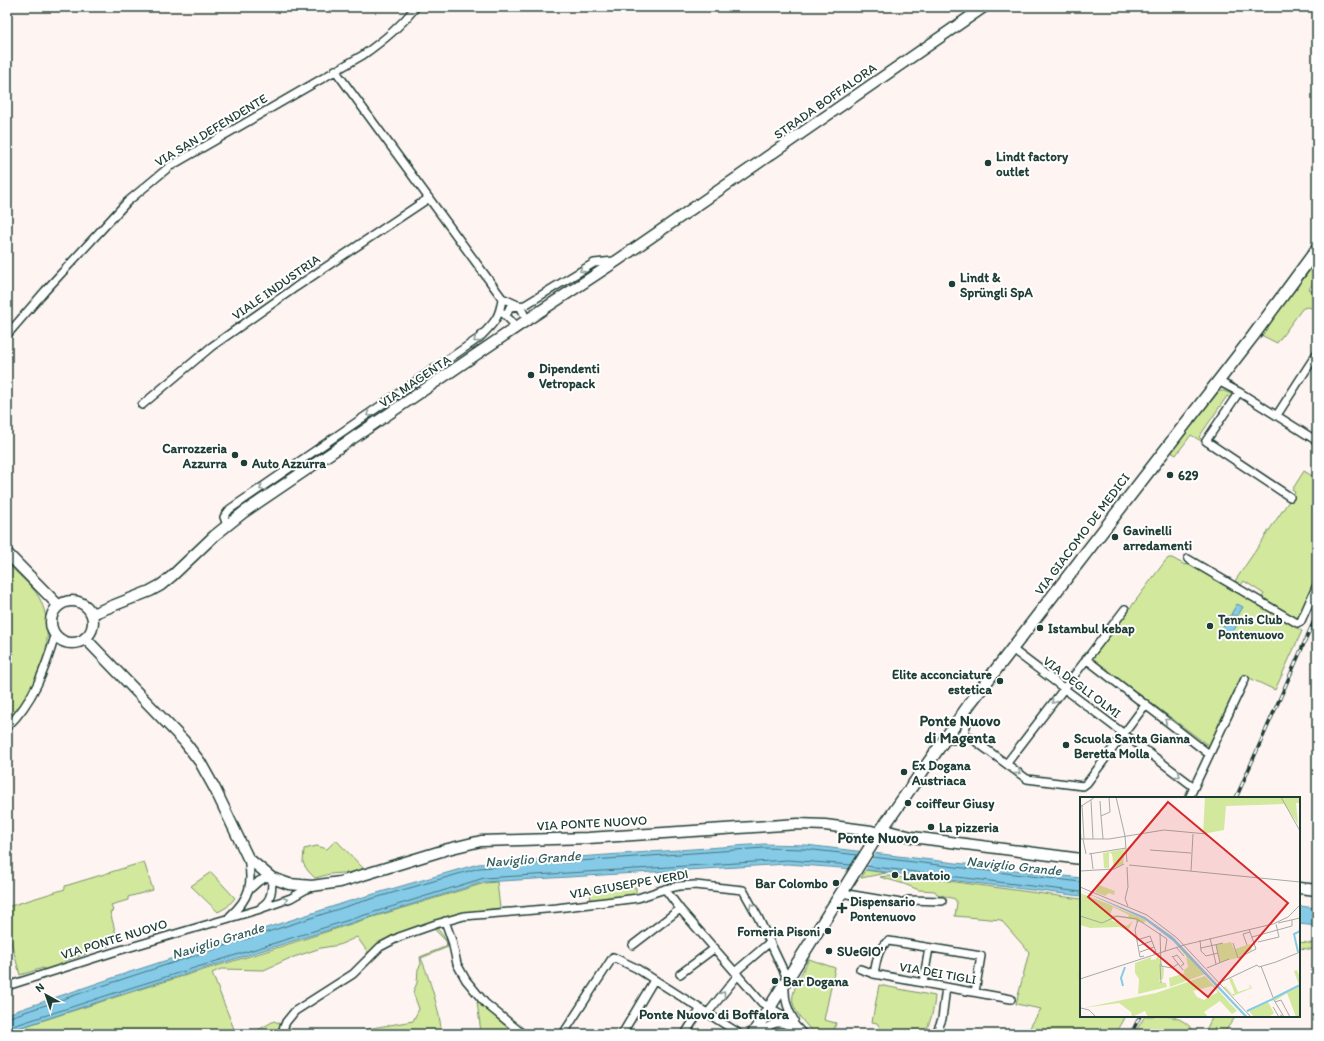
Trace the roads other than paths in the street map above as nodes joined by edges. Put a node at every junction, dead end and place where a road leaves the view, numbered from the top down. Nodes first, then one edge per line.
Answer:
1 (416, 7) edge
2 (984, 7) edge
3 (335, 70) junction
4 (429, 198) junction
5 (681, 217) joint
6 (1317, 249) edge
7 (618, 260) junction
8 (502, 298) junction
9 (520, 306) junction
10 (500, 310) junction
11 (506, 316) junction
12 (527, 320) junction
13 (517, 327) junction
14 (7, 335) edge
15 (1317, 353) edge
16 (1218, 381) junction
17 (1239, 392) junction
18 (142, 405) dead end
19 (1277, 416) junction
20 (1317, 441) edge
21 (1290, 497) dead end
22 (227, 525) junction
23 (7, 553) edge
24 (1188, 560) dead end
25 (1317, 586) edge
26 (58, 605) junction
27 (1125, 609) dead end
28 (92, 614) junction
29 (55, 636) junction
30 (85, 638) junction
31 (1012, 649) junction
32 (1086, 659) junction
33 (1245, 679) dead end
34 (1064, 688) junction
35 (1146, 704) junction
36 (961, 716) junction
37 (7, 727) edge
38 (964, 733) junction
39 (1124, 734) junction
40 (947, 736) junction
41 (1209, 754) junction
42 (1006, 763) junction
43 (1194, 787) junction
44 (1189, 797) edge
45 (877, 837) junction
46 (248, 858) junction
47 (1080, 859) edge
48 (271, 877) junction
49 (312, 886) junction
50 (1316, 887) edge
51 (1300, 888) edge
52 (665, 889) junction
53 (248, 893) junction
54 (841, 893) junction
55 (942, 901) dead end
56 (680, 909) junction
57 (257, 910) junction
58 (228, 917) junction
59 (445, 922) junction
60 (770, 942) junction
61 (633, 945) dead end
62 (715, 948) junction
63 (929, 948) junction
64 (860, 970) dead end
65 (737, 973) junction
66 (680, 974) dead end
67 (874, 974) junction
68 (787, 979) junction
69 (654, 980) junction
70 (923, 983) junction
71 (7, 986) edge
72 (946, 987) junction
73 (975, 992) junction
74 (1012, 999) dead end
75 (770, 1007) junction
76 (700, 1010) junction
77 (707, 1014) junction
78 (780, 1022) junction
79 (802, 1032) edge
80 (737, 1033) edge
81 (281, 1034) edge
82 (523, 1034) edge
83 (563, 1034) edge
84 (622, 1034) edge
85 (684, 1034) edge
86 (753, 1034) edge
87 (758, 1034) edge
88 (936, 1034) edge

1 - 3 street, VIA SAN DEFENDENTE
2 - 5 street, STRADA BOFFALORA
3 - 4 street
3 - 14 street, VIA SAN DEFENDENTE
4 - 8 street
4 - 18 street, VIALE INDUSTRIA
5 - 7 street, VIA MAGENTA
6 - 16 main road, VIA GIACOMO DE MEDICI
7 -> 9 street, VIA MAGENTA
7 - 12 street, VIA MAGENTA
8 - 9 street
8 - 10 street
9 - 11 street, VIA MAGENTA
9 - 12 street
10 - 11 street
10 -> 22 street, VIA MAGENTA
11 - 13 street
12 - 13 street, VIA MAGENTA
13 - 22 street, VIA MAGENTA
15 - 19 street
16 - 17 street
16 - 31 main road, VIA GIACOMO DE MEDICI
17 - 19 street
17 - 21 street
19 - 20 street
22 - 28 street, VIA MAGENTA
23 - 26 street
24 - 25 street
26 - 28 street
26 - 29 street
27 - 32 street
28 - 30 street
29 - 30 street
29 - 37 street
30 - 46 street
31 - 34 street, VIA DEGLI OLMI
31 - 36 main road, VIA GIACOMO DE MEDICI
32 - 34 street
32 - 35 street, VIA DEGLI OLMI
33 - 41 street
34 - 39 street, VIA DEGLI OLMI
34 -> 42 street
35 - 39 street
41 -> 35 street, VIA DEGLI OLMI
36 - 38 street
36 - 40 main road, VIA GIACOMO DE MEDICI
38 - 40 street
38 - 42 street
42 -> 39 street
39 -> 43 street, VIA DEGLI OLMI
40 - 45 main road, VIA GIACOMO DE MEDICI
41 - 43 street
43 - 44 street
45 - 47 street, VIA PONTE NUOVO
45 - 49 street, VIA PONTE NUOVO
45 - 54 main road, VIA GIACOMO DE MEDICI
46 - 48 street, VIA PONTE NUOVO
46 - 53 street, VIA PONTE NUOVO
48 - 49 street, VIA PONTE NUOVO
48 - 53 street, VIA PONTE NUOVO
48 - 57 street
57 -> 49 street, VIA PONTE NUOVO
50 - 51 street
52 - 56 street
52 - 59 street, VIA GIUSEPPE VERDI
60 -> 52 street, VIA GIUSEPPE VERDI
53 - 58 street, VIA PONTE NUOVO
54 - 55 street
54 - 68 main road, VIA GIACOMO DE MEDICI
56 - 61 street
56 - 62 street
57 - 58 street, VIA PONTE NUOVO
58 - 71 street, VIA PONTE NUOVO
59 - 81 street, VIA GIUSEPPE VERDI
59 - 82 street
60 - 65 street
60 - 68 street, VIA GIUSEPPE VERDI
62 - 65 street
62 - 66 street
63 - 67 street
63 - 70 street
63 - 73 street
64 - 67 street, VIA DEI TIGLI
65 - 75 street
77 -> 65 street
67 - 70 street, VIA DEI TIGLI
68 - 75 main road, VIA GIACOMO DE MEDICI
68 - 79 street
69 - 76 street
69 - 83 street
69 - 84 street
70 - 72 street, VIA DEI TIGLI
72 - 73 street, VIA DEI TIGLI
72 - 88 street
73 - 74 street, VIA DEI TIGLI
75 - 78 street
75 - 79 street
75 - 86 main road, VIA GIACOMO DE MEDICI
76 - 77 street
76 - 85 street
77 - 80 street
78 - 79 street
78 - 87 street

